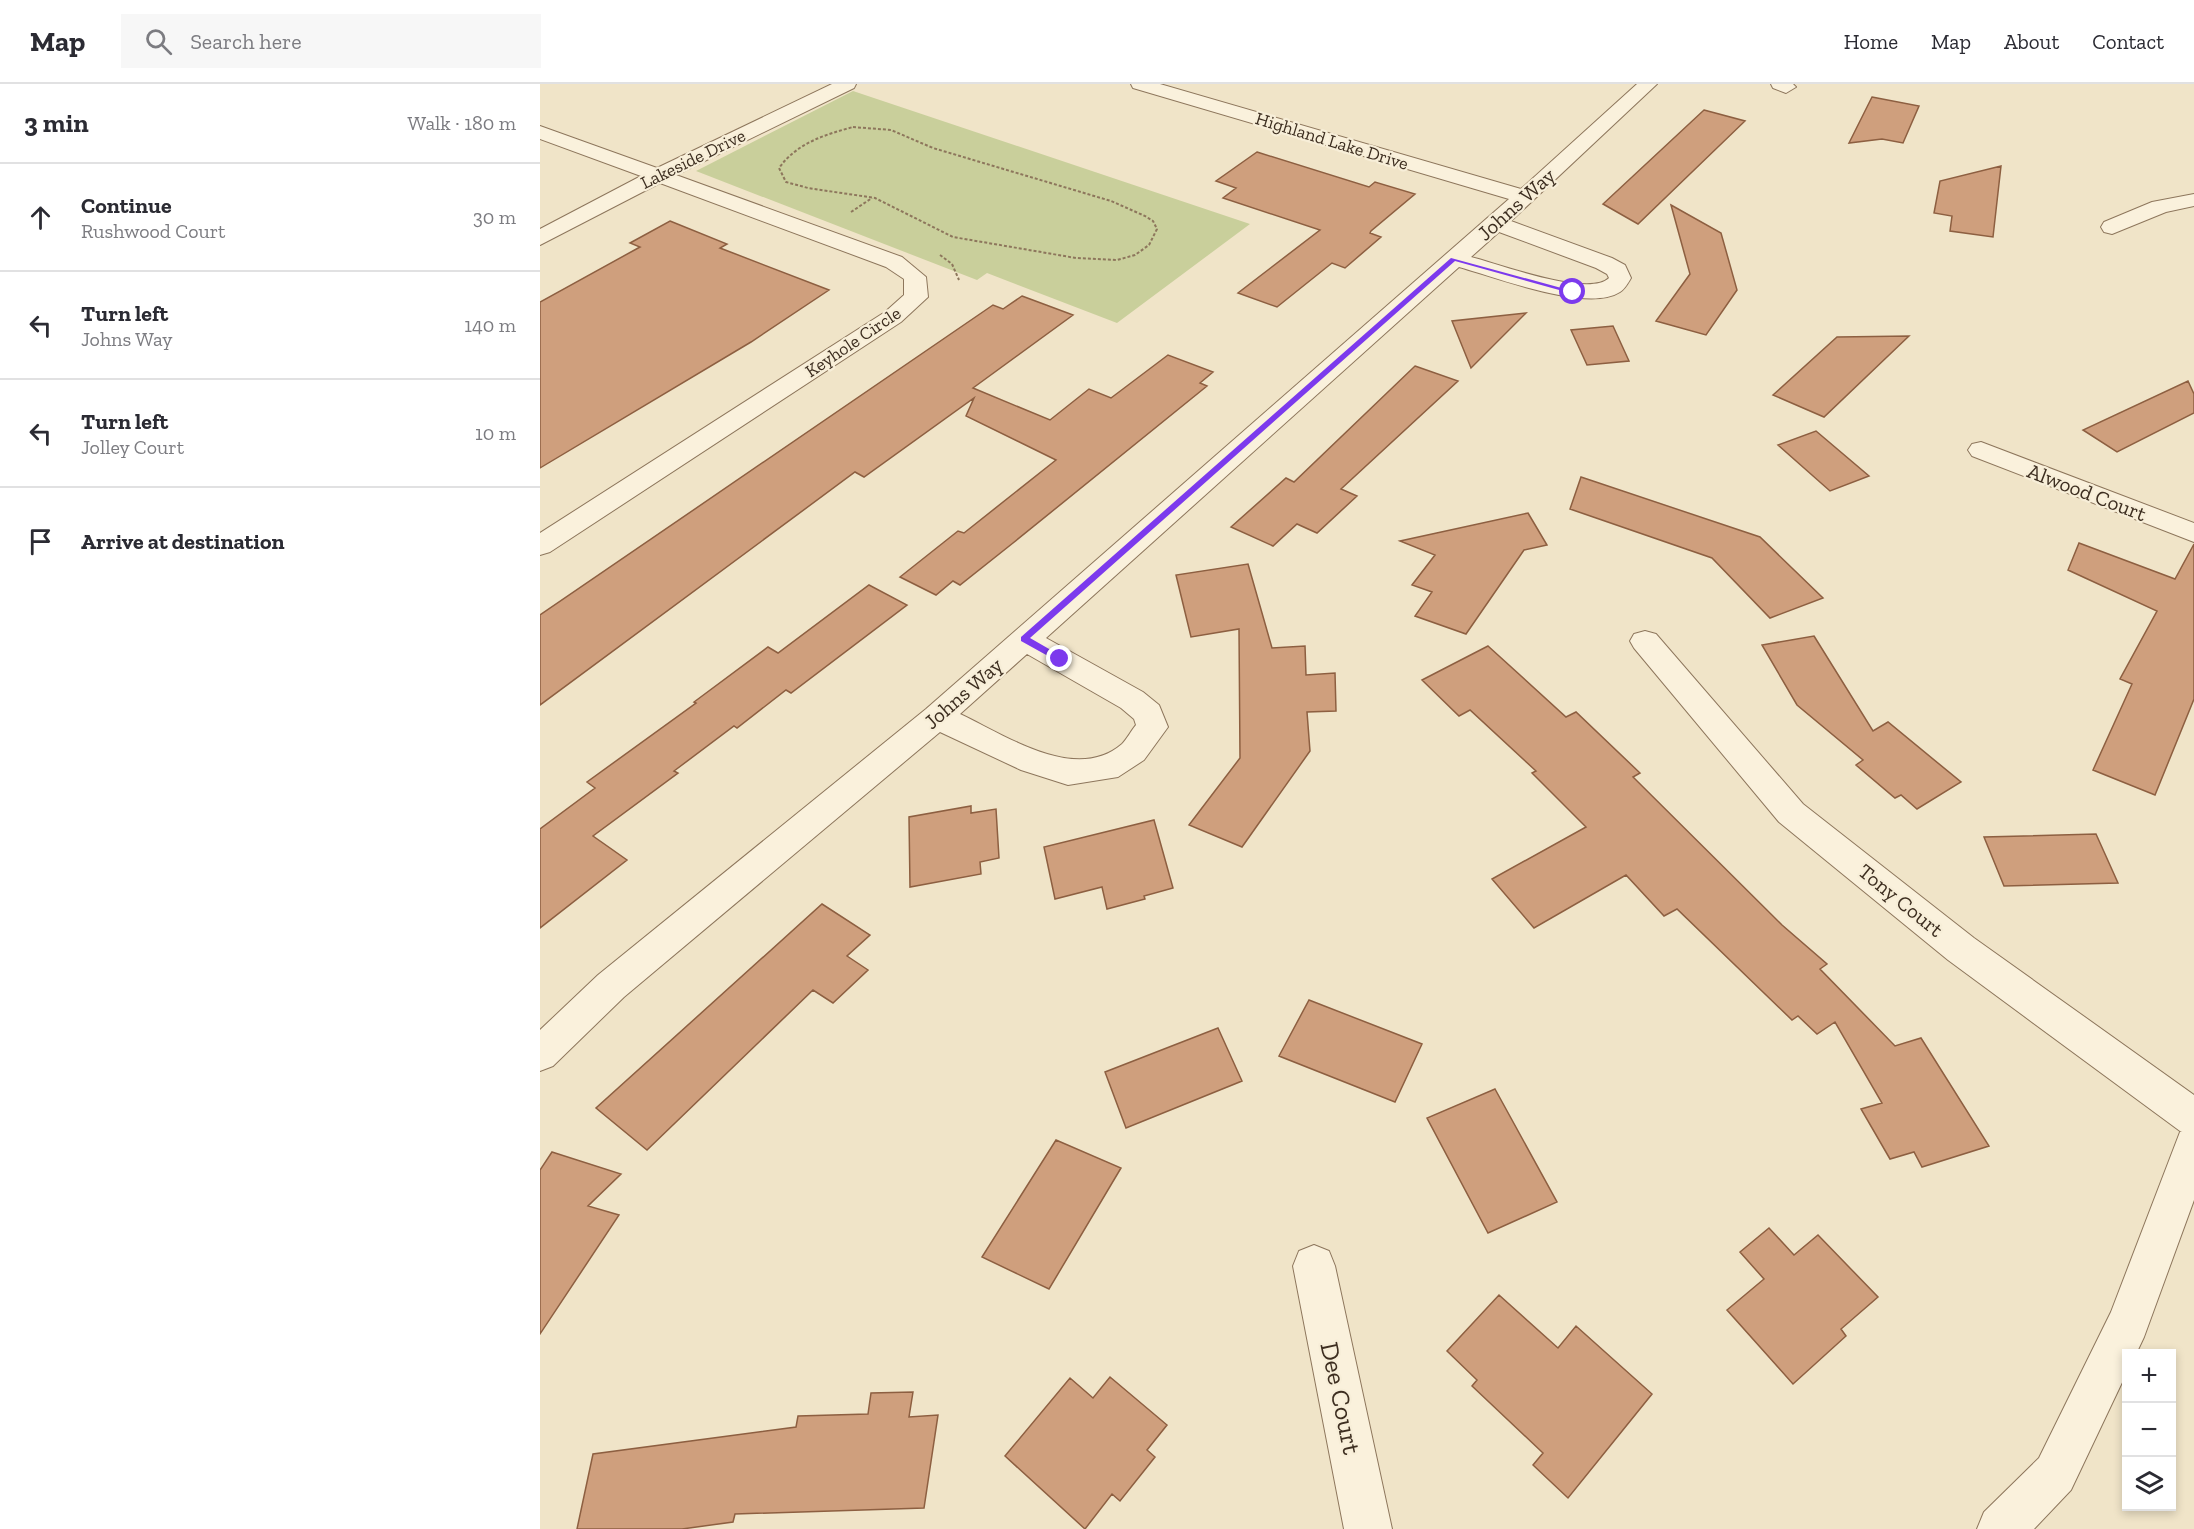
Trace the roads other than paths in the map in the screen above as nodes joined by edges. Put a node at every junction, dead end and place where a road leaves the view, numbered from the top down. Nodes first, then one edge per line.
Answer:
1 (847, 84) edge
2 (1140, 84) edge
3 (1648, 84) edge
4 (540, 132) edge
5 (659, 175) junction
6 (1524, 197) junction
7 (2194, 200) edge
8 (1496, 223) junction
9 (2112, 227) dead end
10 (540, 238) edge
11 (1454, 259) junction
12 (1981, 450) dead end
13 (2194, 533) edge
14 (540, 546) edge
15 (1024, 639) junction
16 (1645, 641) dead end
17 (937, 717) junction
18 (540, 1054) edge
19 (2194, 1118) edge
20 (2194, 1145) edge
21 (1314, 1266) dead end
22 (1368, 1529) edge
23 (2001, 1529) edge

1 - 5 street, Lakeside Drive
2 - 6 street, Highland Lake Drive
3 - 6 street, Johns Way
4 - 5 street
5 - 10 street, Lakeside Drive
5 - 14 street, Keyhole Circle
6 - 8 street, Johns Way
7 - 9 street
8 - 11 street, Johns Way
8 - 11 street
11 - 15 street, Johns Way
12 - 13 street, Alwood Court
15 - 17 street, Johns Way
15 - 17 street
16 - 19 street, Tony Court
17 - 18 street, Johns Way
20 - 23 street
21 - 22 street, Dee Court

